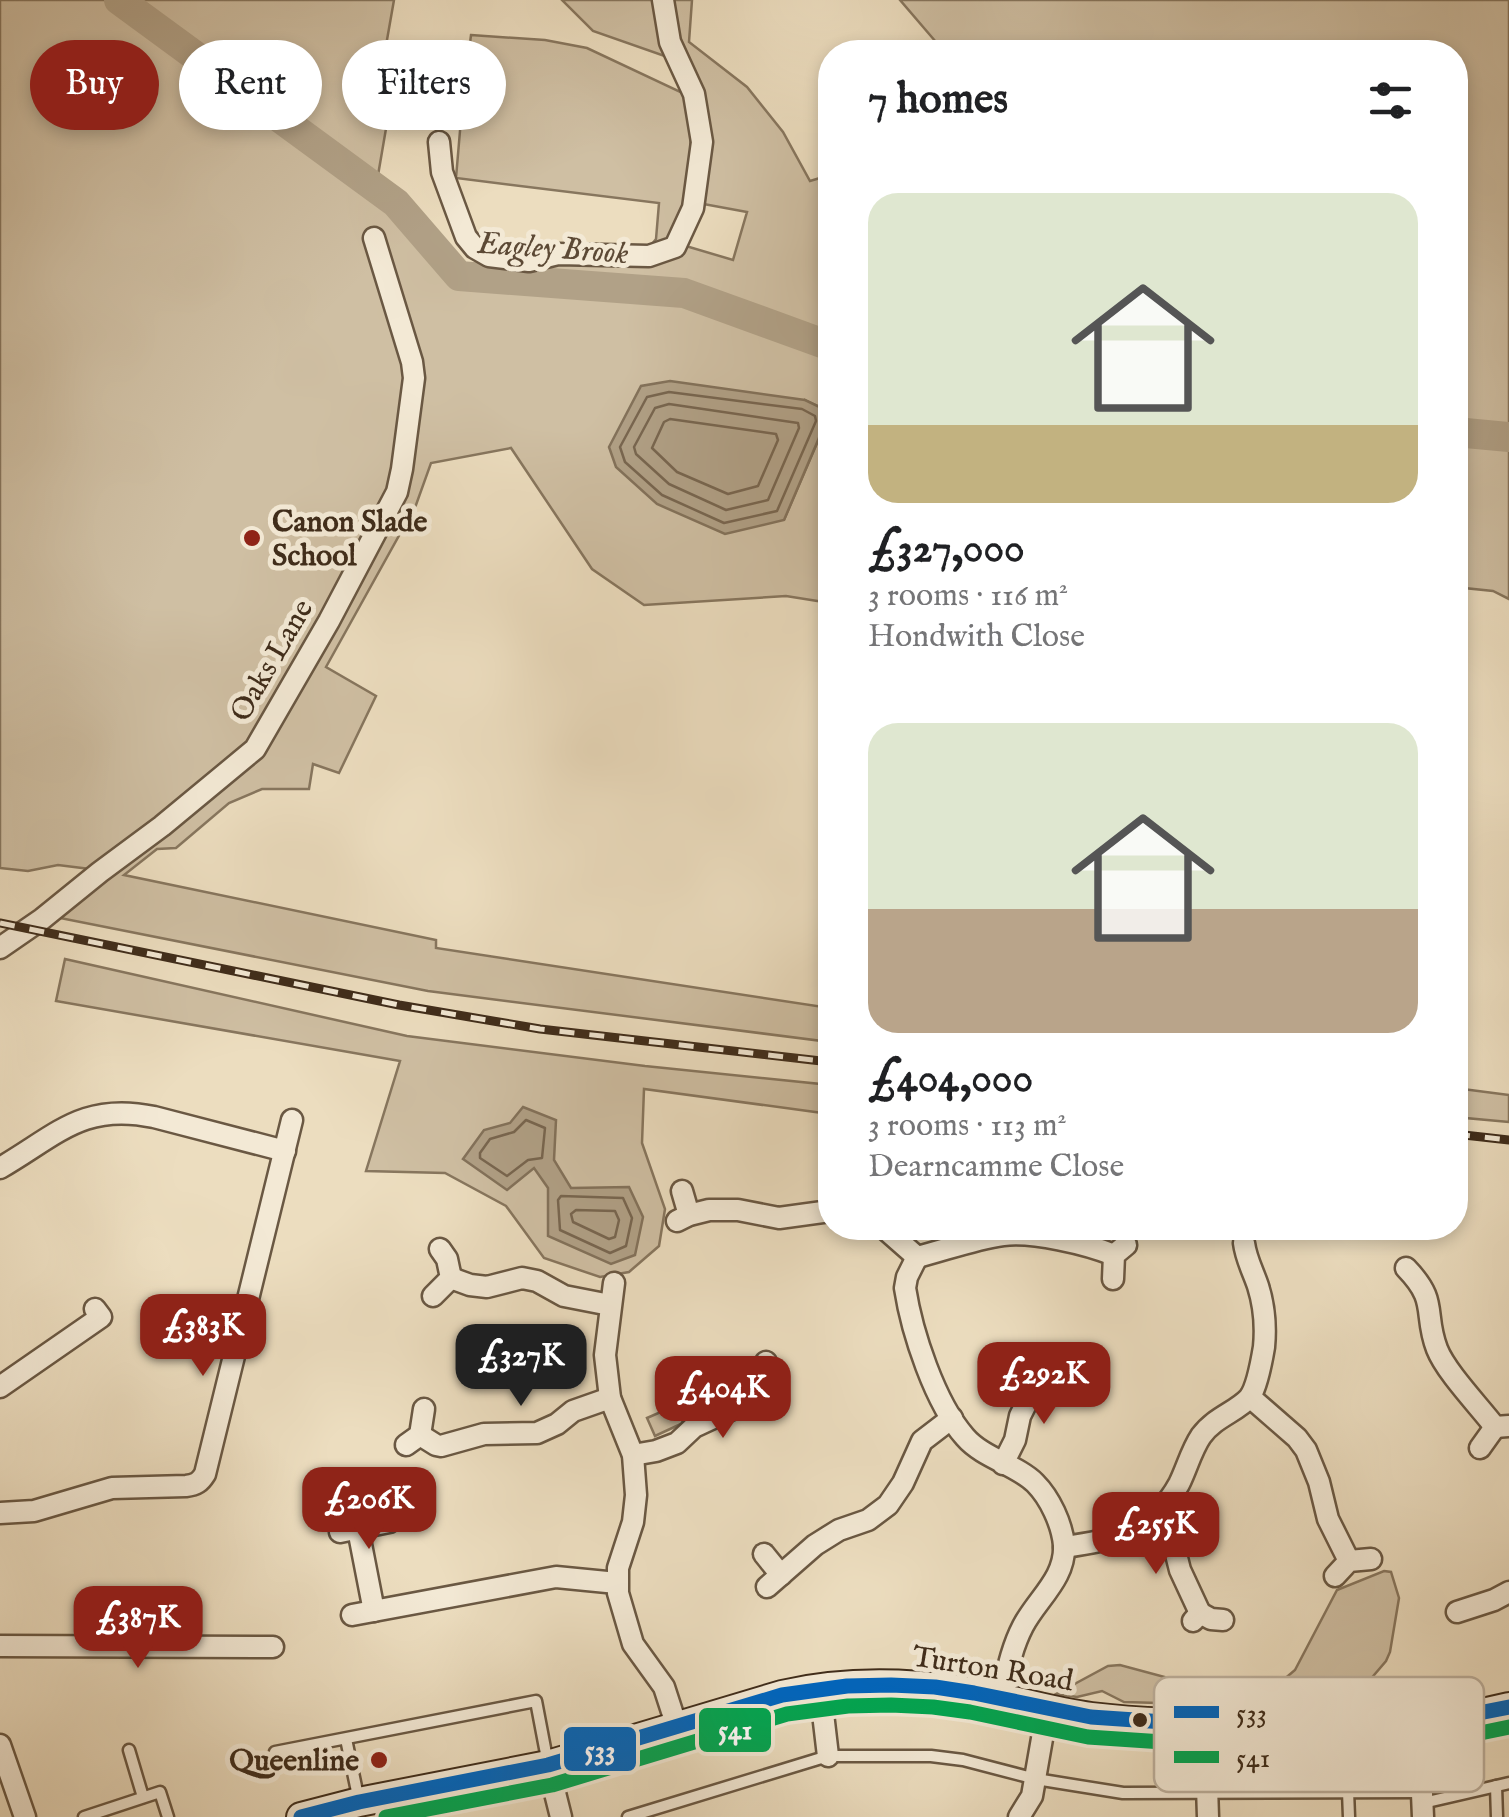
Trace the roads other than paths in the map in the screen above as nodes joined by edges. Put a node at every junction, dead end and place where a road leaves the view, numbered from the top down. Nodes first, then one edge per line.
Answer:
1 (663, 0) edge
2 (440, 142) dead end
3 (374, 238) dead end
4 (0, 948) edge
5 (292, 1120) dead end
6 (285, 1151) junction
7 (0, 1168) edge
8 (682, 1191) dead end
9 (818, 1213) edge
10 (898, 1240) edge
11 (983, 1240) edge
12 (1052, 1240) edge
13 (1247, 1240) edge
14 (440, 1248) dead end
15 (917, 1257) junction
16 (1406, 1268) dead end
17 (451, 1278) junction
18 (1112, 1279) dead end
19 (614, 1283) dead end
20 (433, 1296) dead end
21 (610, 1305) junction
22 (96, 1309) dead end
23 (766, 1362) dead end
24 (1062, 1371) dead end
25 (0, 1386) edge
26 (1250, 1397) junction
27 (610, 1398) junction
28 (424, 1409) dead end
29 (952, 1418) junction
30 (1502, 1426) edge
31 (1480, 1448) dead end
32 (633, 1455) junction
33 (1003, 1464) junction
34 (0, 1512) edge
35 (1156, 1516) junction
36 (389, 1522) dead end
37 (1064, 1547) junction
38 (764, 1554) dead end
39 (1371, 1560) dead end
40 (617, 1582) junction
41 (1509, 1592) edge
42 (1468, 1602) dead end
43 (374, 1611) junction
44 (352, 1615) dead end
45 (1223, 1620) dead end
46 (0, 1646) edge
47 (273, 1646) dead end
48 (820, 1688) junction
49 (1001, 1699) junction
50 (1509, 1707) edge
51 (1047, 1710) junction
52 (1484, 1714) edge
53 (1154, 1721) edge
54 (678, 1727) junction
55 (346, 1739) junction
56 (0, 1746) edge
57 (129, 1750) dead end
58 (275, 1752) dead end
59 (828, 1756) junction
60 (548, 1765) junction
61 (1036, 1779) junction
62 (1509, 1784) edge
63 (1496, 1786) junction
64 (1484, 1789) edge
65 (1278, 1792) edge
66 (1348, 1792) edge
67 (1354, 1792) edge
68 (1472, 1792) edge
69 (1207, 1793) junction
70 (143, 1797) junction
71 (360, 1802) junction
72 (1423, 1804) edge
73 (25, 1817) edge
74 (84, 1817) edge
75 (168, 1817) edge
76 (301, 1817) edge
77 (561, 1817) edge
78 (628, 1817) edge
79 (1018, 1817) edge
80 (1208, 1817) edge
81 (1349, 1817) edge
82 (1497, 1817) edge

1 - 2 street
3 - 4 street, Oaks Lane
5 - 6 street
6 - 7 street
6 - 34 street
8 - 9 street
10 - 15 street
11 - 15 street
12 - 18 street
13 - 26 street
14 - 17 street
15 - 29 street
16 - 30 street
17 - 20 street
17 - 21 street
19 - 21 street
21 - 27 street
22 - 25 street
23 - 32 street
24 - 33 street
26 - 35 street
26 - 39 street
27 - 28 street
27 - 32 street
29 - 33 street
29 - 38 street
30 - 31 street
32 - 40 street
33 - 37 street
35 - 37 street
35 - 45 street
36 - 43 street
37 - 49 street
40 - 43 street
40 - 54 street
41 - 42 street
43 - 44 street
46 - 47 street
48 - 49 main road, Turton Road
48 - 54 main road, Turton Road
48 - 59 street
49 - 51 main road, Turton Road
50 - 52 main road, Turton Road
51 - 53 main road, Turton Road
51 - 61 street
54 - 60 main road, Turton Road
55 - 58 lane
55 - 60 lane
55 - 71 lane
56 - 73 street
57 - 70 lane
59 - 61 lane
59 - 78 lane
60 - 71 main road, Turton Road
60 - 77 street
61 - 69 lane
61 - 79 street
62 - 63 lane
63 - 64 lane
63 - 82 lane
65 - 69 lane
66 - 81 lane
67 - 72 lane
68 - 72 lane
69 - 80 street
70 - 74 lane
70 - 75 lane
71 - 76 main road, Turton Road

